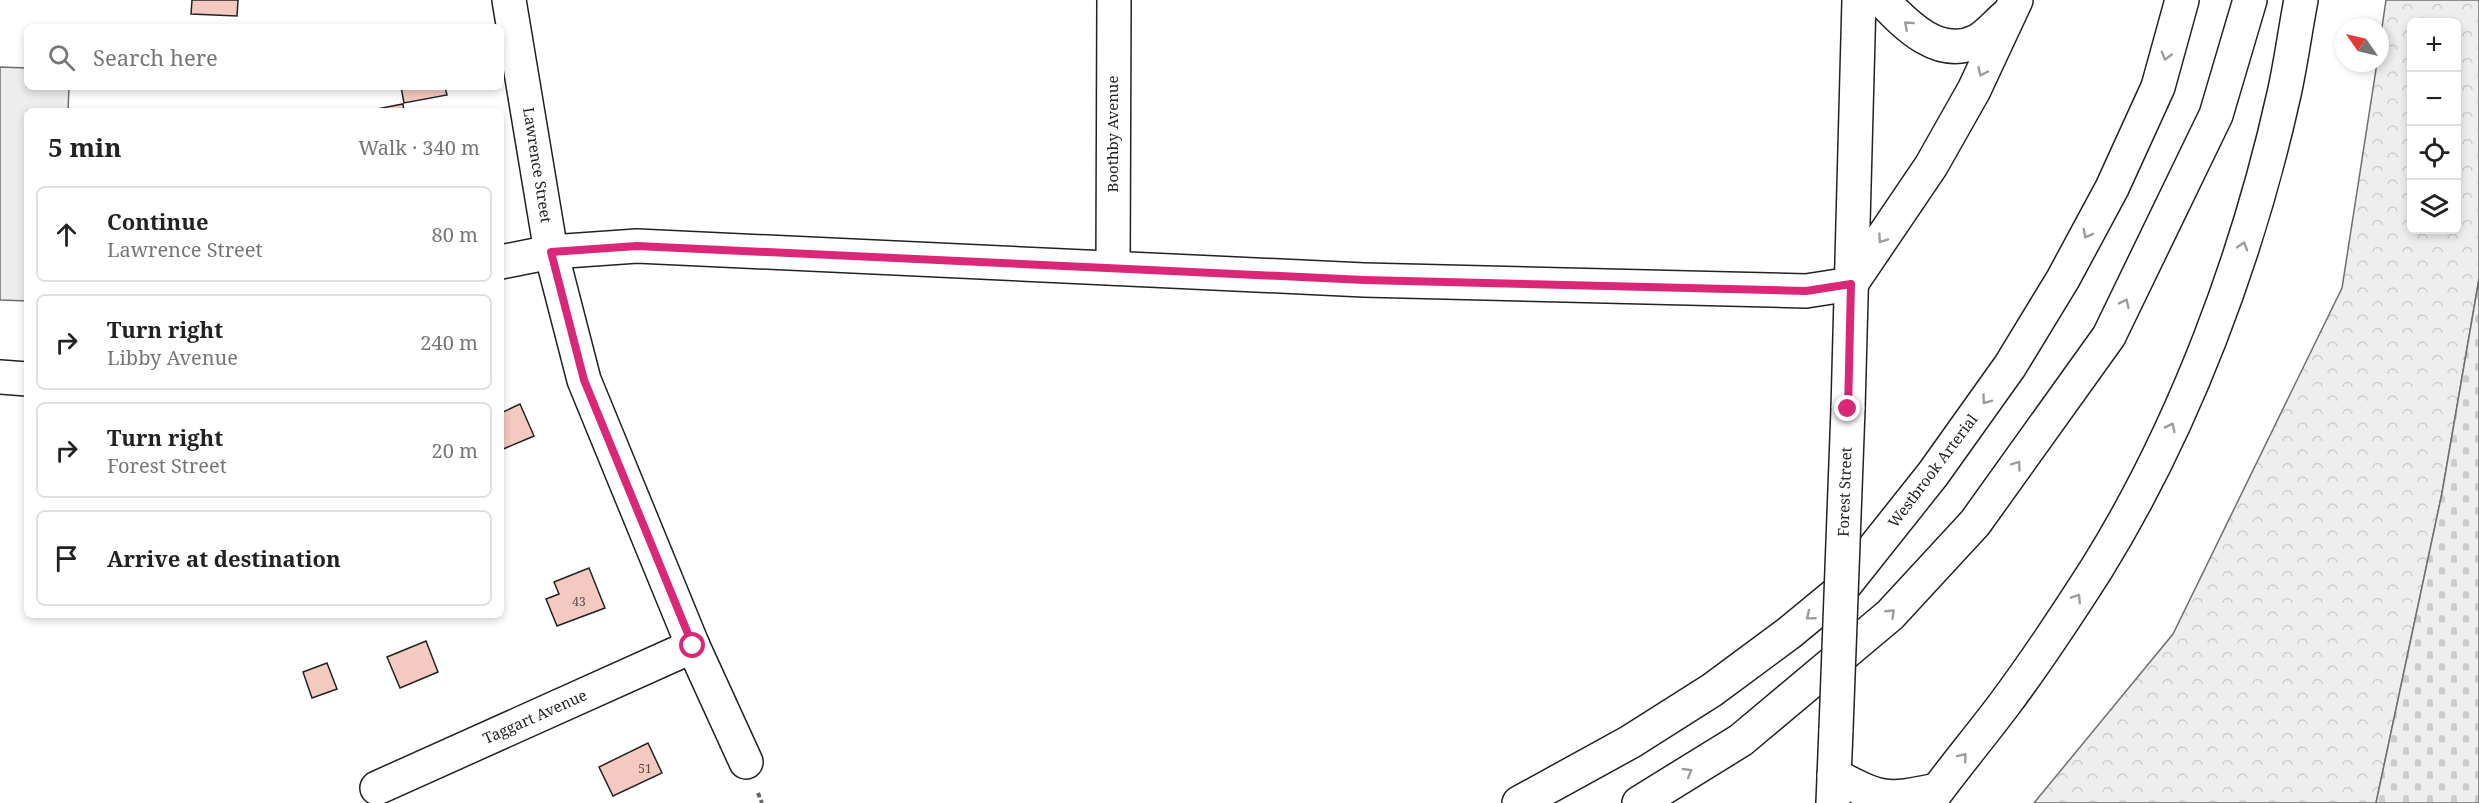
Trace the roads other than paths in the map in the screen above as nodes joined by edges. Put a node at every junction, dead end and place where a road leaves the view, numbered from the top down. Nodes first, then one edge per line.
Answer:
1 (508, 0) edge
2 (1114, 0) edge
3 (1859, 0) edge
4 (1882, 0) edge
5 (2182, 0) edge
6 (2250, 0) edge
7 (2301, 0) edge
8 (2013, 6) edge
9 (551, 252) junction
10 (504, 261) edge
11 (1113, 268) junction
12 (1851, 284) junction
13 (0, 377) edge
14 (24, 378) edge
15 (693, 646) junction
16 (746, 762) dead end
17 (377, 788) dead end
18 (1834, 789) edge
19 (1933, 796) edge
20 (1519, 803) edge
21 (1638, 803) edge

1 - 9 main road, Lawrence Street
2 - 11 main road, Boothby Avenue
3 - 12 main road, Forest Street
8 -> 4 main road
5 -> 20 main road, Westbrook Arterial
21 -> 6 main road
19 -> 7 main road
8 -> 12 main road
9 - 10 main road
9 - 11 main road
9 - 15 main road, Lawrence Street
11 - 12 main road
12 - 18 main road, Forest Street, bridge
13 - 14 main road
15 - 16 main road, Lawrence Street
15 - 17 main road, Taggart Avenue
18 - 19 main road

